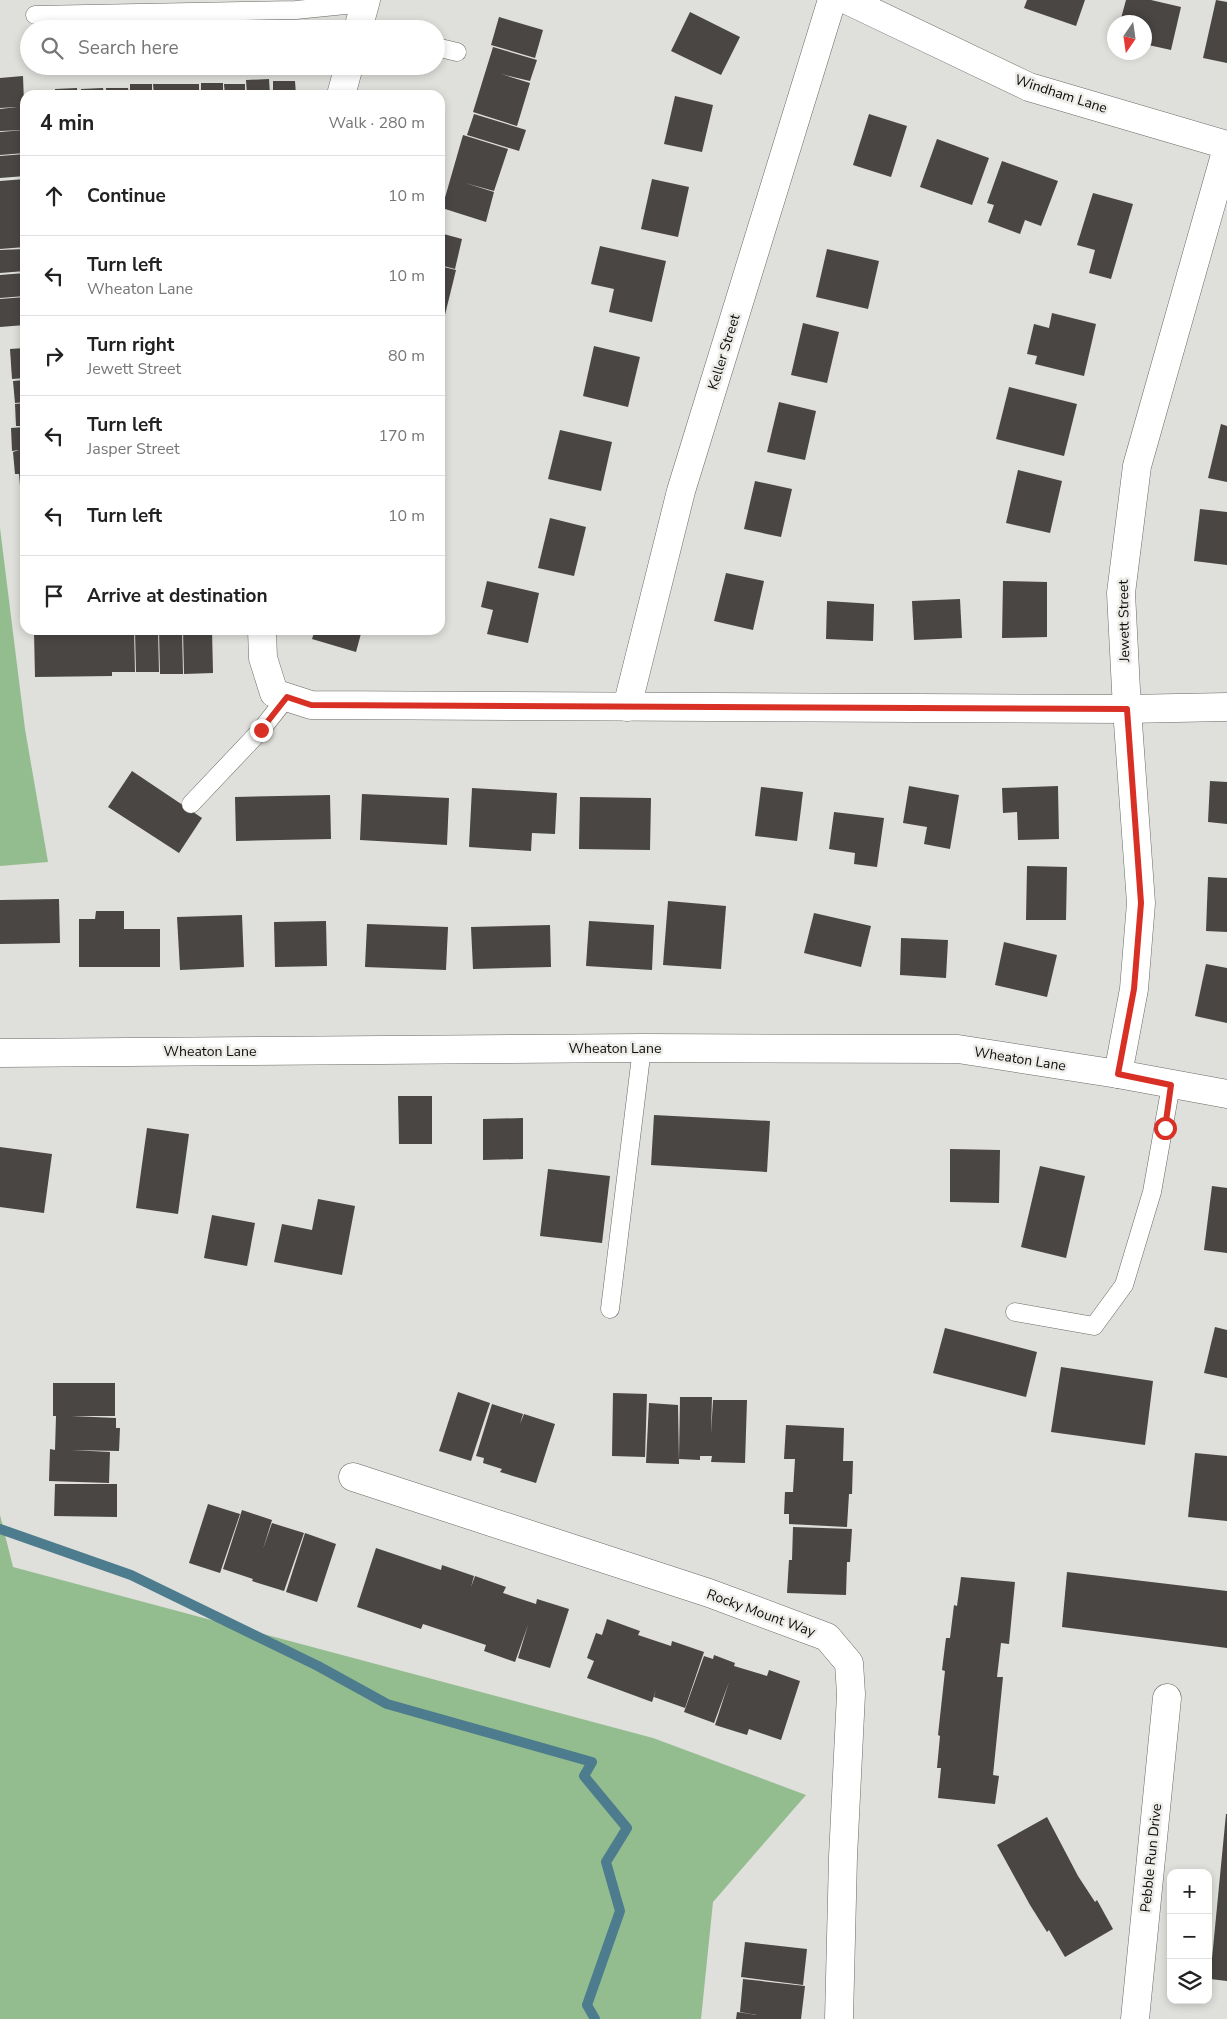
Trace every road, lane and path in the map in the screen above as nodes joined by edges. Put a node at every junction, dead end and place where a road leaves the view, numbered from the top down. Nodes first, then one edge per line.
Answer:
1 (832, 0) edge
2 (847, 0) edge
3 (35, 15) dead end
4 (365, 17) edge
5 (445, 49) edge
6 (457, 52) dead end
7 (346, 75) edge
8 (342, 90) edge
9 (1227, 147) edge
10 (262, 635) edge
11 (281, 695) junction
12 (627, 706) junction
13 (1227, 707) edge
14 (1127, 709) junction
15 (191, 804) dead end
16 (642, 1048) junction
17 (0, 1053) edge
18 (1118, 1074) junction
19 (1171, 1085) junction
20 (1227, 1094) edge
21 (610, 1309) dead end
22 (1015, 1312) dead end
23 (353, 1477) dead end
24 (1167, 1698) dead end
25 (839, 2019) edge
26 (1135, 2019) edge

1 - 12 street, Keller Street
2 - 9 street, Windham Lane
3 - 4 lane
5 - 6 lane
7 - 8 street
9 - 14 street, Jewett Street
10 - 11 street
11 - 12 street
11 - 15 lane
12 - 14 street
13 - 14 street
14 - 18 street, Jewett Street
16 - 17 street, Wheaton Lane
16 - 18 street, Wheaton Lane
16 - 21 lane
18 - 19 street, Wheaton Lane
19 - 20 street, Wheaton Lane
19 - 22 lane
23 - 25 street, Rocky Mount Way
24 - 26 street, Pebble Run Drive

